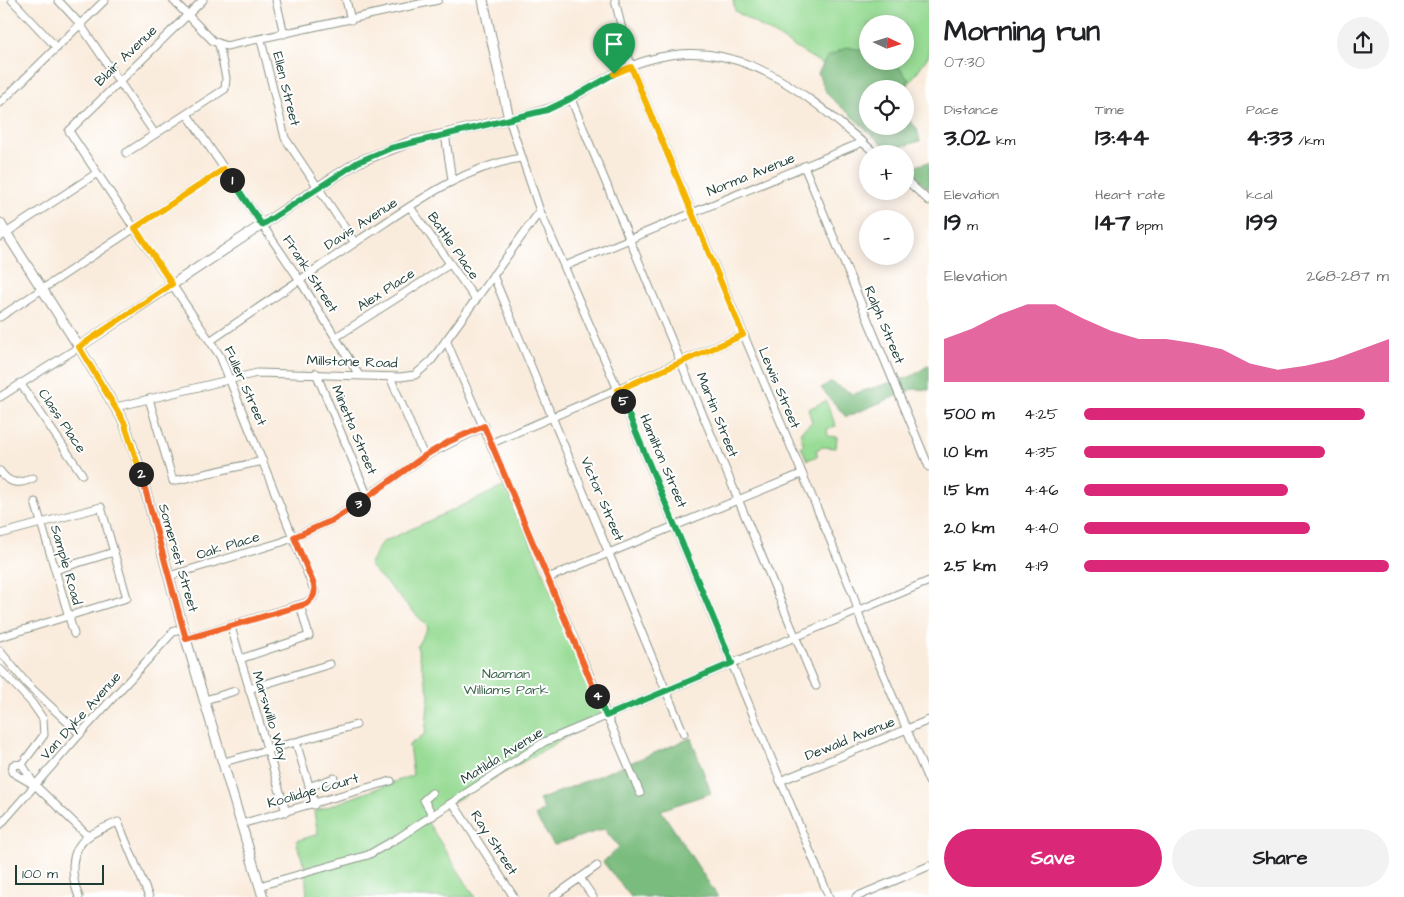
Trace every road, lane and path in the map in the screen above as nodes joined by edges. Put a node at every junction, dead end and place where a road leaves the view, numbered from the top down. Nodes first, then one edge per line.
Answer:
1 (12, 0) edge
2 (58, 0) edge
3 (105, 0) edge
4 (173, 0) edge
5 (202, 0) edge
6 (276, 0) edge
7 (346, 0) edge
8 (438, 0) edge
9 (483, 0) edge
10 (616, 0) edge
11 (416, 3) edge
12 (187, 15) junction
13 (351, 20) junction
14 (80, 24) junction
15 (284, 34) junction
16 (261, 40) junction
17 (219, 45) junction
18 (57, 48) junction
19 (631, 67) junction
20 (118, 82) junction
21 (570, 99) junction
22 (0, 103) edge
23 (187, 114) junction
24 (509, 119) junction
25 (69, 131) joint
26 (155, 134) junction
27 (444, 134) junction
28 (863, 142) junction
29 (866, 145) edge
30 (126, 153) dead end
31 (521, 158) junction
32 (804, 166) junction
33 (224, 169) junction
34 (98, 172) junction
35 (452, 180) junction
36 (914, 187) edge
37 (317, 188) junction
38 (929, 201) edge
39 (410, 207) junction
40 (540, 211) junction
41 (691, 213) junction
42 (0, 224) edge
43 (262, 225) junction
44 (135, 228) junction
45 (3, 235) edge
46 (629, 239) junction
47 (355, 243) junction
48 (450, 264) junction
49 (566, 266) junction
50 (493, 275) junction
51 (299, 279) junction
52 (172, 284) junction
53 (43, 290) junction
54 (476, 300) junction
55 (0, 317) edge
56 (743, 335) junction
57 (336, 337) junction
58 (446, 340) junction
59 (210, 341) junction
60 (79, 347) junction
61 (682, 363) junction
62 (316, 373) junction
63 (359, 375) junction
64 (390, 377) junction
65 (230, 378) junction
66 (20, 383) junction
67 (618, 390) junction
68 (0, 397) edge
69 (149, 399) junction
70 (116, 407) junction
71 (554, 416) junction
72 (484, 426) junction
73 (492, 442) junction
74 (424, 456) junction
75 (263, 461) junction
76 (929, 467) edge
77 (0, 471) edge
78 (82, 474) dead end
79 (801, 474) junction
80 (33, 478) dead end
81 (368, 497) junction
82 (738, 500) junction
83 (35, 502) dead end
84 (42, 523) junction
85 (675, 526) junction
86 (0, 534) edge
87 (294, 537) junction
88 (114, 552) junction
89 (611, 554) junction
90 (55, 570) junction
91 (169, 576) junction
92 (548, 578) junction
93 (929, 581) edge
94 (300, 605) junction
95 (858, 610) junction
96 (68, 616) junction
97 (231, 626) junction
98 (184, 628) junction
99 (74, 634) dead end
100 (0, 637) edge
101 (796, 637) junction
102 (186, 639) junction
103 (0, 651) edge
104 (240, 658) junction
105 (732, 663) junction
106 (330, 664) dead end
107 (0, 669) edge
108 (816, 686) dead end
109 (249, 689) junction
110 (667, 690) junction
111 (235, 691) dead end
112 (205, 700) junction
113 (606, 716) junction
114 (929, 720) edge
115 (356, 725) dead end
116 (907, 730) junction
117 (80, 734) junction
118 (684, 734) dead end
119 (296, 742) junction
120 (267, 750) junction
121 (224, 762) junction
122 (22, 764) junction
123 (334, 778) dead end
124 (391, 781) dead end
125 (780, 781) junction
126 (929, 782) edge
127 (36, 786) junction
128 (310, 790) junction
129 (432, 792) dead end
130 (640, 793) dead end
131 (453, 803) junction
132 (314, 805) junction
133 (286, 812) junction
134 (433, 816) junction
135 (241, 824) junction
136 (0, 825) edge
137 (88, 836) junction
138 (597, 866) dead end
139 (929, 866) edge
140 (580, 878) junction
141 (259, 886) junction
142 (79, 897) edge
143 (149, 897) edge
144 (262, 897) edge
145 (514, 897) edge
146 (553, 897) edge
147 (593, 897) edge
148 (829, 897) edge
149 (856, 897) edge

1 - 18 street
2 - 14 street
3 - 14 street
4 - 12 street
5 - 12 street, Blair Avenue
6 - 15 street, Ellen Street
7 - 13 street
8 - 11 street
9 - 24 main road, Hamilton Street
10 - 19 street, Lewis Street
11 - 13 street
12 - 17 street
12 - 20 street, Blair Avenue
13 - 15 street
14 - 18 street
14 - 20 street
15 - 16 street
16 - 17 street
16 - 37 street, Ellen Street
17 - 23 street
18 - 22 street
19 - 21 street
19 - 28 street
19 - 41 street, Lewis Street
20 - 25 street, Blair Avenue
20 - 26 street
21 - 24 street
21 - 46 street, Martin Street
23 - 26 street
23 - 33 street, Frank Street
24 - 27 main road
24 - 31 street, Hamilton Street
25 - 34 street, Fuller Street
26 - 30 street
27 - 35 street
27 - 37 main road
28 - 29 street
28 - 32 street, Norma Avenue
31 - 35 street, Davis Avenue
31 - 40 street, Hamilton Street
32 - 41 street, Norma Avenue
32 - 76 street, Ralph Street
33 - 43 street, Frank Street
33 - 44 street
34 - 44 street, Fuller Street
34 - 45 street
35 - 39 street, Davis Avenue
36 - 38 street
37 - 43 main road
37 - 47 street, Ellen Street
39 - 47 street, Davis Avenue
39 - 48 street, Battle Place
40 - 49 street, Hamilton Street
40 - 50 street, Millstone Road
41 - 46 street, Norma Avenue
41 - 56 street, Lewis Street
42 - 45 main road, Somerset Street
43 - 51 street, Frank Street
43 - 52 main road
44 - 52 street, Fuller Street
44 - 53 street
45 - 53 main road, Somerset Street
46 - 49 street, Norma Avenue
46 - 61 street, Martin Street
47 - 51 street, Davis Avenue
48 - 54 street, Battle Place
48 - 57 street, Alex Place
49 - 67 street, Hamilton Street
50 - 54 street, Millstone Road
50 - 71 street, Victor Street
51 - 57 street, Frank Street
51 - 59 street, Davis Avenue
52 - 59 street, Fuller Street
52 - 60 main road
53 - 55 street
53 - 60 main road, Somerset Street
54 - 58 street, Millstone Road
56 - 61 street
56 - 79 street, Lewis Street
57 - 63 street, Frank Street
58 - 64 street, Millstone Road
58 - 72 street
59 - 65 street, Fuller Street
60 - 66 street
60 - 70 main road, Somerset Street
61 - 67 street
61 - 82 street, Martin Street
62 - 63 street, Millstone Road
62 - 65 street, Millstone Road
62 - 81 street, Minetta Street
63 - 64 street, Millstone Road
64 - 74 street
65 - 69 street, Millstone Road
65 - 75 street, Fuller Street
66 - 68 street
66 - 78 street, Class Place
67 - 71 street
67 - 85 street, Hamilton Street
69 - 70 street, Millstone Road
69 - 75 street
70 - 91 main road, Somerset Street
71 - 73 street
71 - 89 street, Victor Street
72 - 73 street
72 - 74 street, Oak Place
73 - 92 street
74 - 81 street, Oak Place
75 - 87 street, Fuller Street
77 - 80 street
79 - 82 street
79 - 95 street, Lewis Street
81 - 87 street, Oak Place
82 - 85 street
82 - 101 street, Martin Street
83 - 84 street, Sample Road
84 - 86 street
84 - 88 street
84 - 90 street, Sample Road
85 - 89 street
85 - 105 street, Hamilton Street
87 - 91 street, Oak Place
87 - 94 street, Fuller Street
88 - 90 street
88 - 96 street
89 - 92 street
89 - 110 street, Victor Street
90 - 96 street, Sample Road
91 - 98 main road, Somerset Street
92 - 113 street
93 - 95 street, Matilda Avenue
94 - 97 street
94 - 104 street
95 - 101 street, Matilda Avenue
95 - 116 street, Lewis Street
96 - 99 street, Sample Road
96 - 100 street
97 - 102 street
97 - 104 street, Marswillo Way
98 - 102 main road, Somerset Street
98 - 117 street, Van Dyke Avenue
101 - 105 street, Matilda Avenue
101 - 108 street, Martin Street
102 - 112 main road, Somerset Street
103 - 117 street
104 - 109 street, Marswillo Way
105 - 110 street, Matilda Avenue
105 - 125 street, Hamilton Street
106 - 109 street
107 - 122 street
109 - 120 street, Marswillo Way
110 - 113 street, Matilda Avenue
110 - 118 street, Victor Street
111 - 112 street
112 - 121 main road, Somerset Street
113 - 130 street
113 - 131 street, Matilda Avenue
114 - 116 street, Dewald Avenue
115 - 119 street
116 - 125 street, Dewald Avenue
116 - 126 street, Lewis Street
117 - 127 street, Van Dyke Avenue
119 - 120 street
119 - 128 street
120 - 121 street
120 - 133 street, Marswillo Way
121 - 135 main road, Somerset Street
122 - 127 street
122 - 127 street
123 - 128 street
124 - 132 street, Koolidge Court
125 - 148 street, Hamilton Street
127 - 136 street, Van Dyke Avenue
127 - 137 street
128 - 132 street
129 - 134 street
131 - 134 street, Matilda Avenue
131 - 145 street, Ray Street
132 - 133 street, Koolidge Court
133 - 135 street, Koolidge Court
134 - 141 street, Matilda Avenue
135 - 141 main road, Somerset Street
137 - 142 street
137 - 143 street
138 - 140 street
139 - 149 street
140 - 146 street
140 - 147 street
141 - 144 main road, Somerset Street

